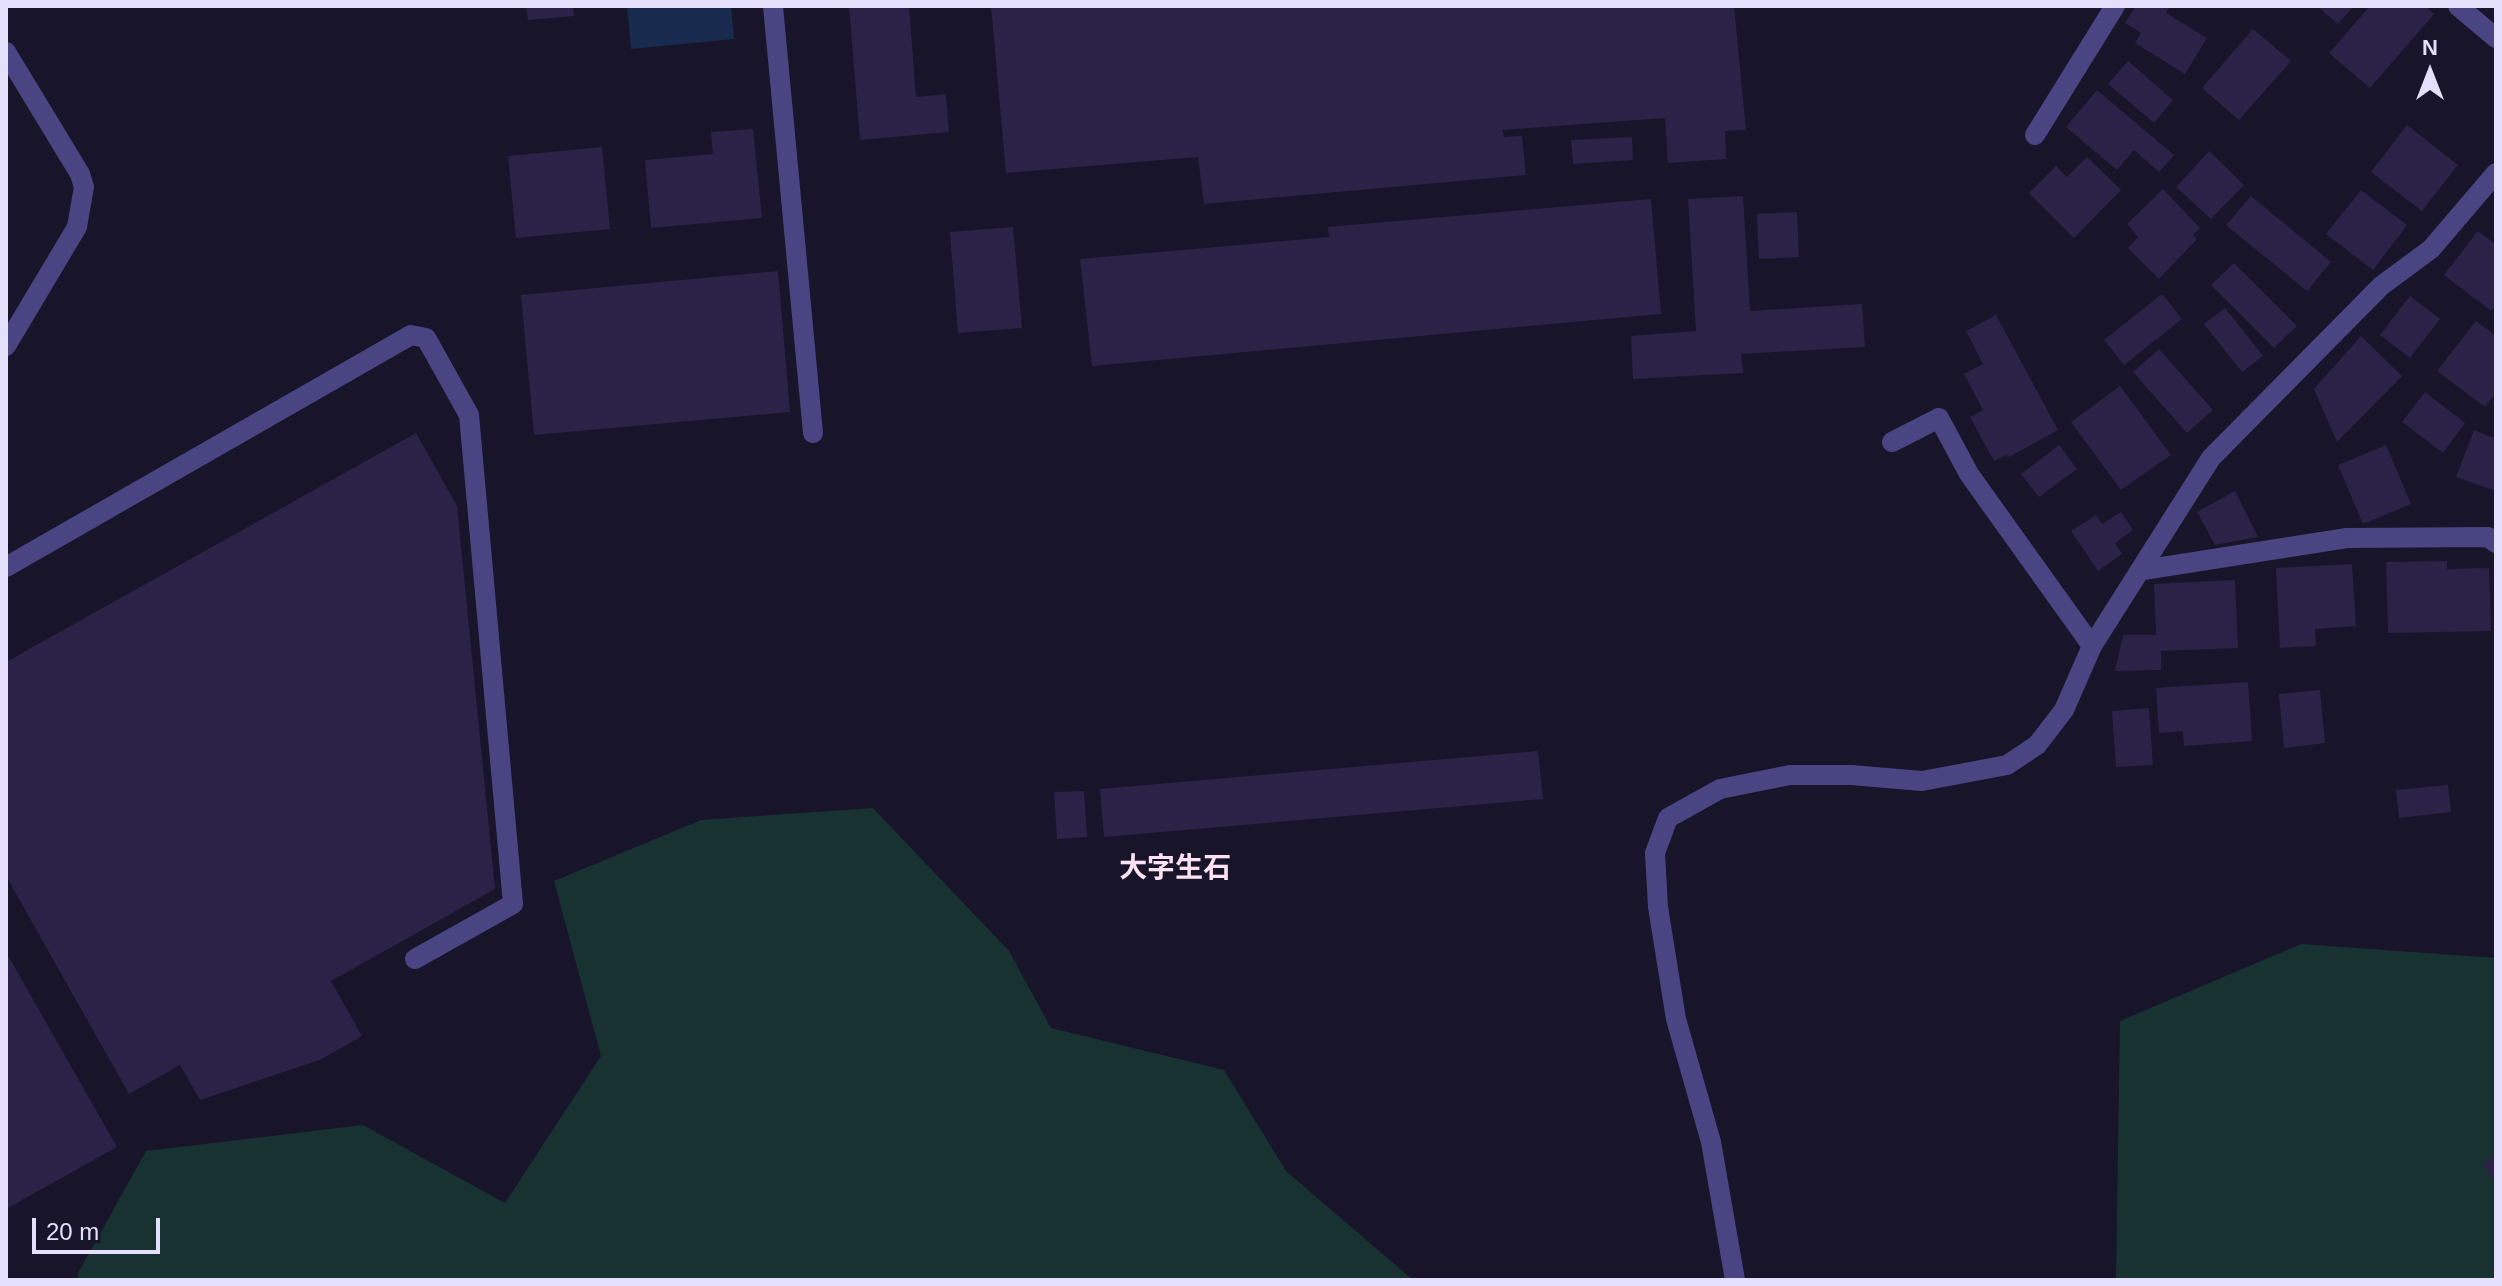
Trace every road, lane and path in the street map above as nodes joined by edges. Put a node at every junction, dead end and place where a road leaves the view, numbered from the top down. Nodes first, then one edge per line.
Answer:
1 (773, 6) edge
2 (2115, 6) edge
3 (2458, 6) edge
4 (2496, 38) edge
5 (6, 52) edge
6 (2035, 135) dead end
7 (2496, 173) edge
8 (6, 346) edge
9 (813, 433) dead end
10 (1892, 442) dead end
11 (2496, 543) edge
12 (6, 567) edge
13 (2143, 570) junction
14 (2092, 646) junction
15 (415, 959) dead end
16 (1735, 1280) edge

1 - 9 street
2 - 6 street
3 - 4 street
5 - 8 street
7 - 13 street
10 - 14 street
11 - 13 street
12 - 15 street
13 - 14 street
14 - 16 street

